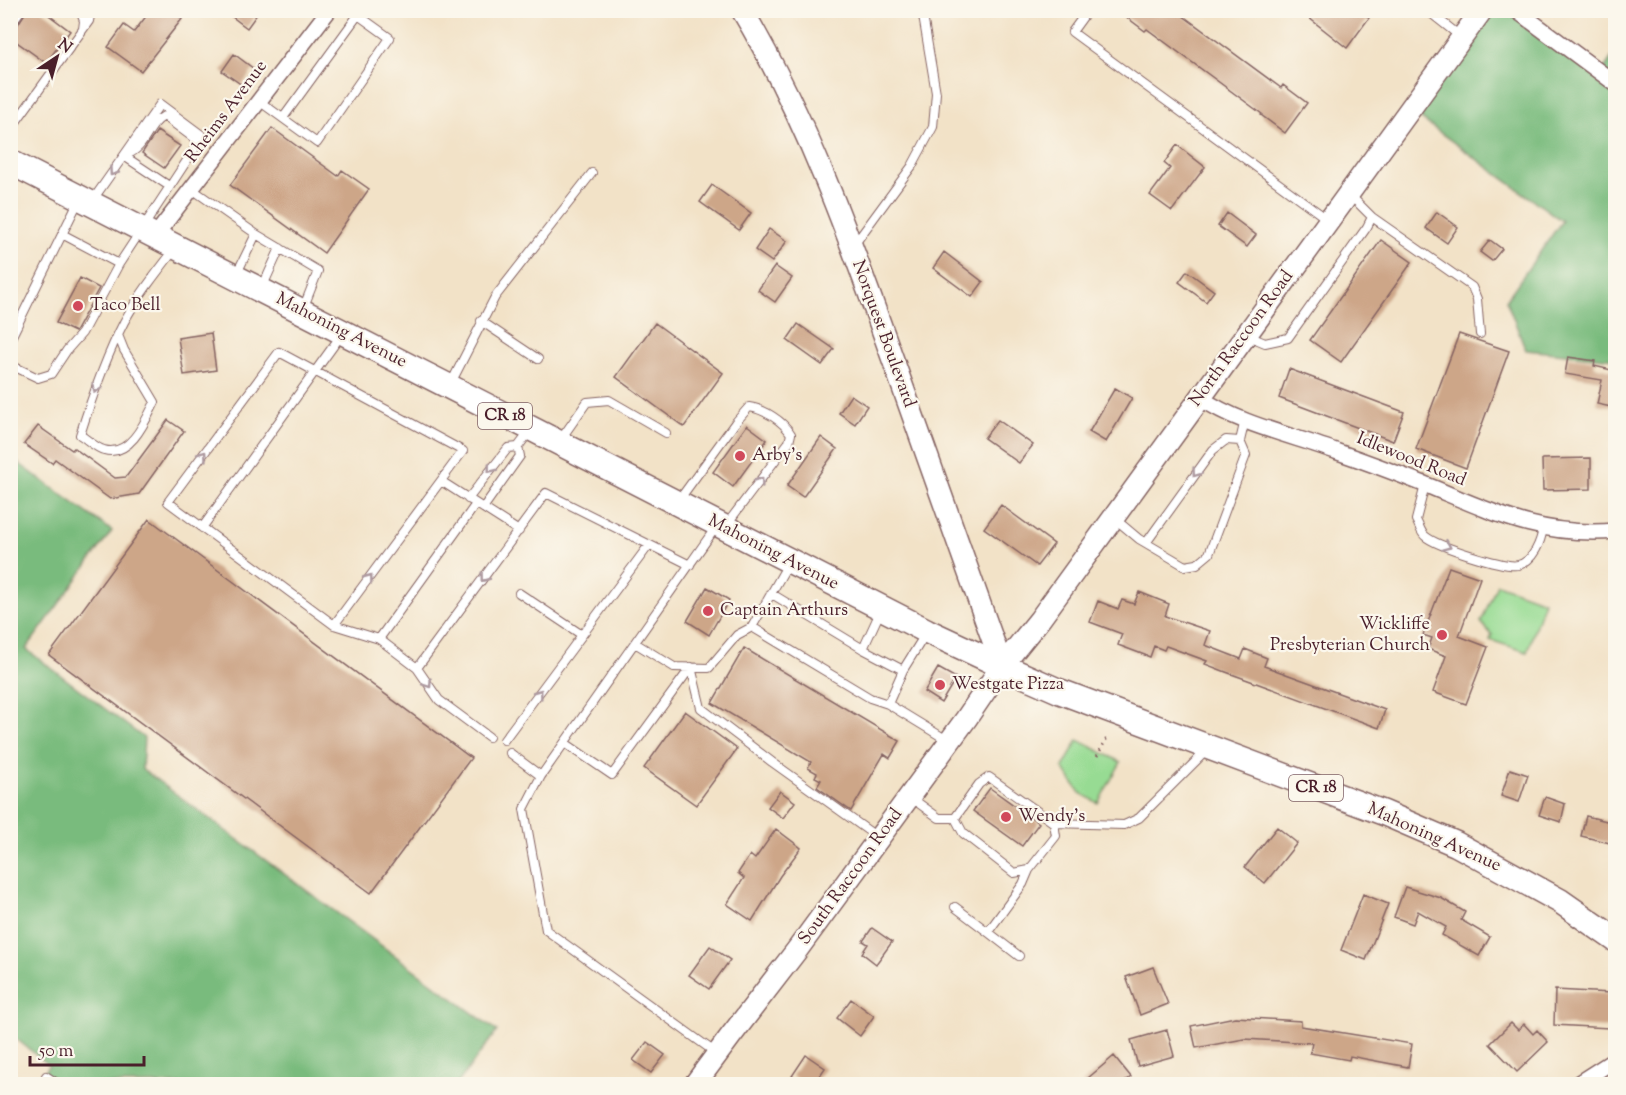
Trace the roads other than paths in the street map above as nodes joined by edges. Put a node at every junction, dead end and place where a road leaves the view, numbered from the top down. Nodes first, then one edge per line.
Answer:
1 (19, 10) edge
2 (80, 10) edge
3 (91, 10) edge
4 (329, 10) edge
5 (742, 10) edge
6 (922, 10) edge
7 (1088, 10) edge
8 (1427, 10) edge
9 (1482, 10) edge
10 (1516, 10) edge
11 (10, 19) edge
12 (10, 25) edge
13 (83, 31) junction
14 (1461, 37) junction
15 (1616, 84) edge
16 (259, 101) junction
17 (283, 118) junction
18 (10, 130) edge
19 (199, 142) junction
20 (124, 156) junction
21 (10, 162) edge
22 (592, 173) dead end
23 (169, 186) junction
24 (192, 189) junction
25 (1348, 193) junction
26 (85, 200) junction
27 (1372, 217) junction
28 (1329, 220) junction
29 (148, 232) junction
30 (62, 234) junction
31 (256, 234) junction
32 (176, 247) junction
33 (280, 248) junction
34 (851, 249) junction
35 (118, 264) junction
36 (235, 277) junction
37 (261, 290) junction
38 (302, 311) junction
39 (481, 321) junction
40 (343, 333) junction
41 (1245, 334) junction
42 (1479, 334) dead end
43 (118, 335) junction
44 (10, 340) edge
45 (538, 359) dead end
46 (10, 361) edge
47 (315, 371) junction
48 (449, 387) junction
49 (1199, 397) junction
50 (1245, 420) junction
51 (666, 433) dead end
52 (525, 438) junction
53 (1240, 441) junction
54 (559, 443) junction
55 (441, 481) junction
56 (1425, 485) junction
57 (476, 503) junction
58 (677, 503) junction
59 (1113, 517) junction
60 (721, 526) junction
61 (202, 528) junction
62 (1543, 528) junction
63 (519, 531) junction
64 (1616, 531) edge
65 (1146, 543) junction
66 (649, 545) junction
67 (789, 561) junction
68 (690, 565) junction
69 (519, 593) dead end
70 (772, 594) junction
71 (882, 608) junction
72 (334, 625) junction
73 (752, 627) junction
74 (927, 631) junction
75 (582, 635) junction
76 (379, 639) junction
77 (635, 643) junction
78 (863, 649) junction
79 (1002, 666) junction
80 (417, 668) junction
81 (691, 668) junction
82 (903, 670) junction
83 (888, 704) junction
84 (489, 737) dead end
85 (504, 740) dead end
86 (949, 742) junction
87 (565, 743) junction
88 (1210, 747) junction
89 (510, 753) dead end
90 (541, 776) junction
91 (909, 797) junction
92 (956, 818) junction
93 (1054, 823) junction
94 (879, 838) junction
95 (1029, 870) junction
96 (955, 907) dead end
97 (988, 932) junction
98 (1616, 940) edge
99 (1019, 956) dead end
100 (717, 1054) junction
101 (1616, 1059) edge
102 (46, 1076) dead end
103 (58, 1084) edge
104 (695, 1084) edge
105 (1577, 1084) edge

1 - 11 lane
1 - 12 lane
2 - 13 lane
3 - 13 lane
4 - 16 street, Rheims Avenue
5 - 34 street, Norquest Boulevard
6 - 34 lane
7 - 28 lane
8 - 14 lane
9 - 14 street, North Raccoon Road
10 - 15 street
13 - 18 lane
14 - 25 street, North Raccoon Road
16 - 17 lane
16 - 24 street, Rheims Avenue
17 - 17 lane
19 - 20 lane
19 - 20 lane
19 - 23 lane
20 - 23 lane
20 -> 26 lane
21 - 26 main road, Mahoning Avenue / CR 18
22 - 39 lane
23 - 29 lane
24 - 29 street, Rheims Avenue
24 - 31 lane
25 - 27 lane
25 - 28 street, North Raccoon Road
26 - 29 main road, Mahoning Avenue / CR 18
26 - 30 lane
27 - 41 lane
27 - 42 lane
28 - 41 street, North Raccoon Road
29 - 32 main road, Mahoning Avenue / CR 18
29 - 35 lane
30 - 35 lane
30 - 44 lane
31 - 33 lane
31 - 36 lane
32 - 36 main road, Mahoning Avenue / CR 18
32 - 43 lane
33 - 37 lane
33 - 38 lane
34 - 79 street, Norquest Boulevard
35 - 46 lane
36 - 37 main road, Mahoning Avenue / CR 18
37 - 38 main road, Mahoning Avenue / CR 18
38 - 40 main road, Mahoning Avenue / CR 18
39 - 45 lane
39 - 48 lane
40 - 47 lane
40 - 48 main road, Mahoning Avenue / CR 18
41 - 49 street, North Raccoon Road
43 -> 43 lane
47 - 55 lane
47 - 61 lane
61 -> 47 lane
48 - 52 main road, Mahoning Avenue / CR 18
49 - 50 street, Idlewood Road
49 - 59 street, North Raccoon Road
50 - 53 lane
50 - 56 street, Idlewood Road
51 - 54 lane
52 - 54 main road, Mahoning Avenue / CR 18
52 - 57 lane
52 -> 57 lane
53 -> 65 lane
53 - 65 lane
54 - 58 main road, Mahoning Avenue / CR 18
55 - 57 lane
72 -> 55 lane
56 - 62 street, Idlewood Road
56 -> 62 lane
57 - 63 lane
57 - 76 lane
58 - 60 main road, Mahoning Avenue / CR 18
60 -> 58 lane
59 - 65 lane
59 - 79 street, North Raccoon Road
60 - 67 main road, Mahoning Avenue / CR 18
60 - 68 lane
61 - 72 lane
62 - 64 street, Idlewood Road
63 - 66 lane
63 -> 80 lane
66 - 68 lane
66 - 75 lane
67 - 70 lane
67 - 71 main road, Mahoning Avenue / CR 18
68 - 77 lane
69 - 75 lane
70 - 73 lane
70 - 78 lane
71 - 74 main road, Mahoning Avenue / CR 18
71 - 78 lane
72 - 76 lane
73 - 81 lane
73 - 83 lane
74 - 79 main road, Mahoning Avenue / CR 18
74 - 82 lane
85 -> 75 lane
76 - 80 lane
77 - 81 lane
77 - 87 lane
78 - 82 lane
79 - 86 street, South Raccoon Road
79 - 88 main road, Mahoning Avenue / CR 18
80 -> 84 lane
81 - 87 lane
81 - 94 lane
82 - 83 lane
83 - 86 lane
86 - 91 street, South Raccoon Road
87 - 90 lane
88 - 93 lane
88 - 98 main road, Mahoning Avenue / CR 18
89 - 90 lane
90 - 100 lane
91 - 92 lane
91 - 94 street, South Raccoon Road
92 - 93 lane
92 - 95 lane
93 - 95 lane
94 - 100 street, South Raccoon Road
95 - 97 lane
96 - 97 lane
97 - 99 lane
100 - 104 street, South Raccoon Road
101 - 105 street
102 - 103 lane

